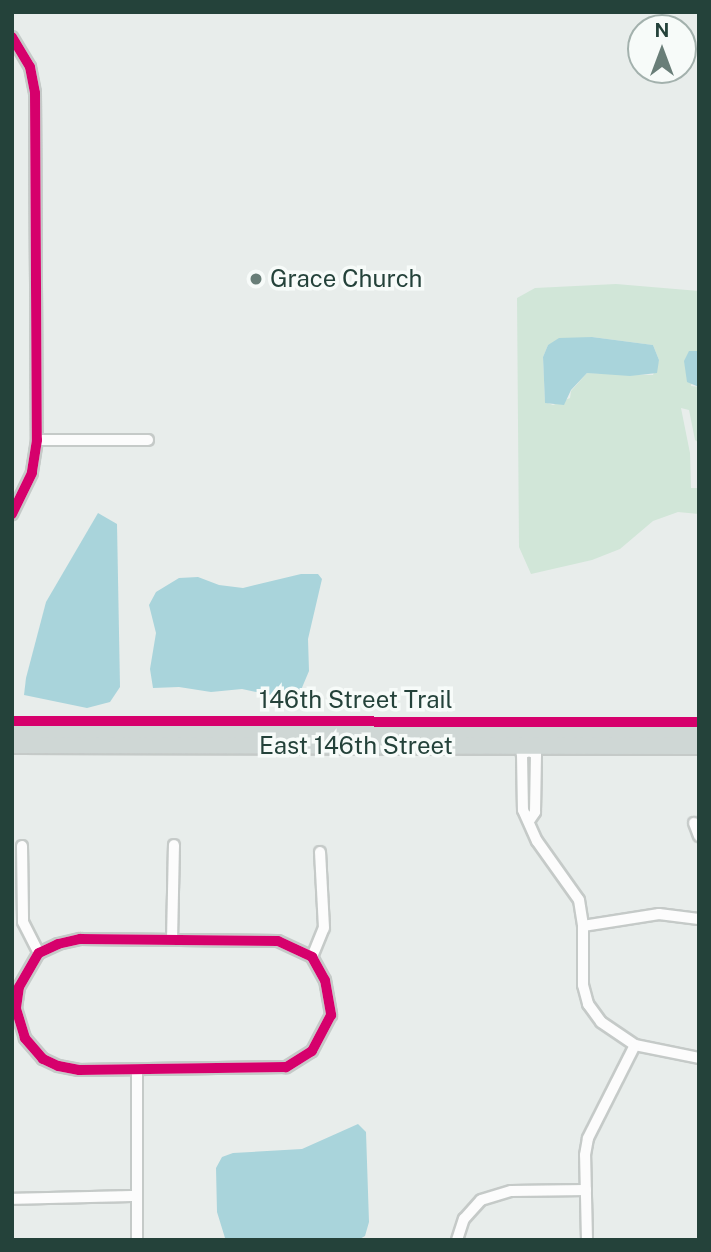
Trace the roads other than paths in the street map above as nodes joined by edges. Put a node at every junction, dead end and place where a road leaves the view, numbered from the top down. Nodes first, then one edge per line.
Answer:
1 (12, 37) edge
2 (37, 440) junction
3 (148, 440) dead end
4 (12, 514) edge
5 (12, 730) edge
6 (699, 730) edge
7 (529, 743) junction
8 (12, 746) edge
9 (699, 746) edge
10 (694, 823) dead end
11 (699, 836) edge
12 (174, 845) dead end
13 (22, 846) dead end
14 (320, 852) dead end
15 (699, 919) edge
16 (583, 926) junction
17 (172, 940) junction
18 (39, 953) junction
19 (312, 957) junction
20 (14, 1008) edge
21 (635, 1045) junction
22 (699, 1058) edge
23 (137, 1069) junction
24 (586, 1190) junction
25 (137, 1196) junction
26 (12, 1199) edge
27 (137, 1240) edge
28 (457, 1240) edge
29 (587, 1240) edge

1 - 2 street
2 - 3 street
2 - 4 street
5 - 7 main road, East 146th Street
6 - 7 main road, East 146th Street
7 - 8 main road, East 146th Street
7 - 9 main road, East 146th Street
7 - 16 street
10 - 11 street
12 - 17 street
13 - 18 street
14 - 19 street
15 - 16 street
16 - 21 street
17 - 18 street
17 - 19 street
18 - 20 street
19 - 23 street
20 - 23 street
21 - 22 street
21 - 24 street
23 - 25 street
24 - 28 street
24 - 29 street
25 - 26 street
25 - 27 street

